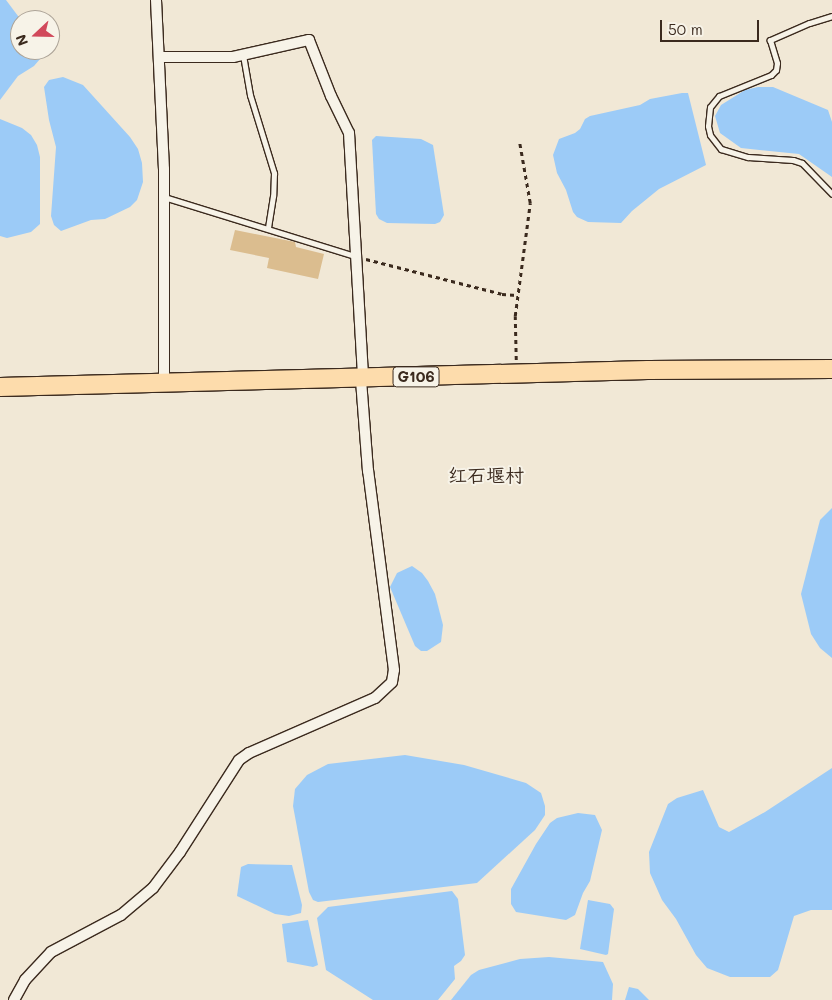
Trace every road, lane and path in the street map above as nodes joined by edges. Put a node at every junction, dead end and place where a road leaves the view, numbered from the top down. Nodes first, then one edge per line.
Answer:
1 (156, 0) edge
2 (832, 16) edge
3 (243, 55) junction
4 (159, 57) junction
5 (518, 140) dead end
6 (832, 194) edge
7 (164, 197) junction
8 (268, 229) junction
9 (355, 256) junction
10 (518, 296) junction
11 (832, 369) edge
12 (516, 374) junction
13 (362, 379) junction
14 (164, 384) junction
15 (0, 388) edge
16 (14, 1000) edge

1 - 4 street
2 - 6 lane
3 - 4 street
3 - 8 lane
3 - 9 street
4 - 7 street
5 - 10 path
7 - 8 lane
7 - 14 street
8 - 9 lane
9 - 10 path
9 - 13 street
10 - 12 path
11 - 12 highway, G106
12 - 13 highway, G106
13 - 14 highway, G106
13 - 16 street
14 - 15 highway, G106

